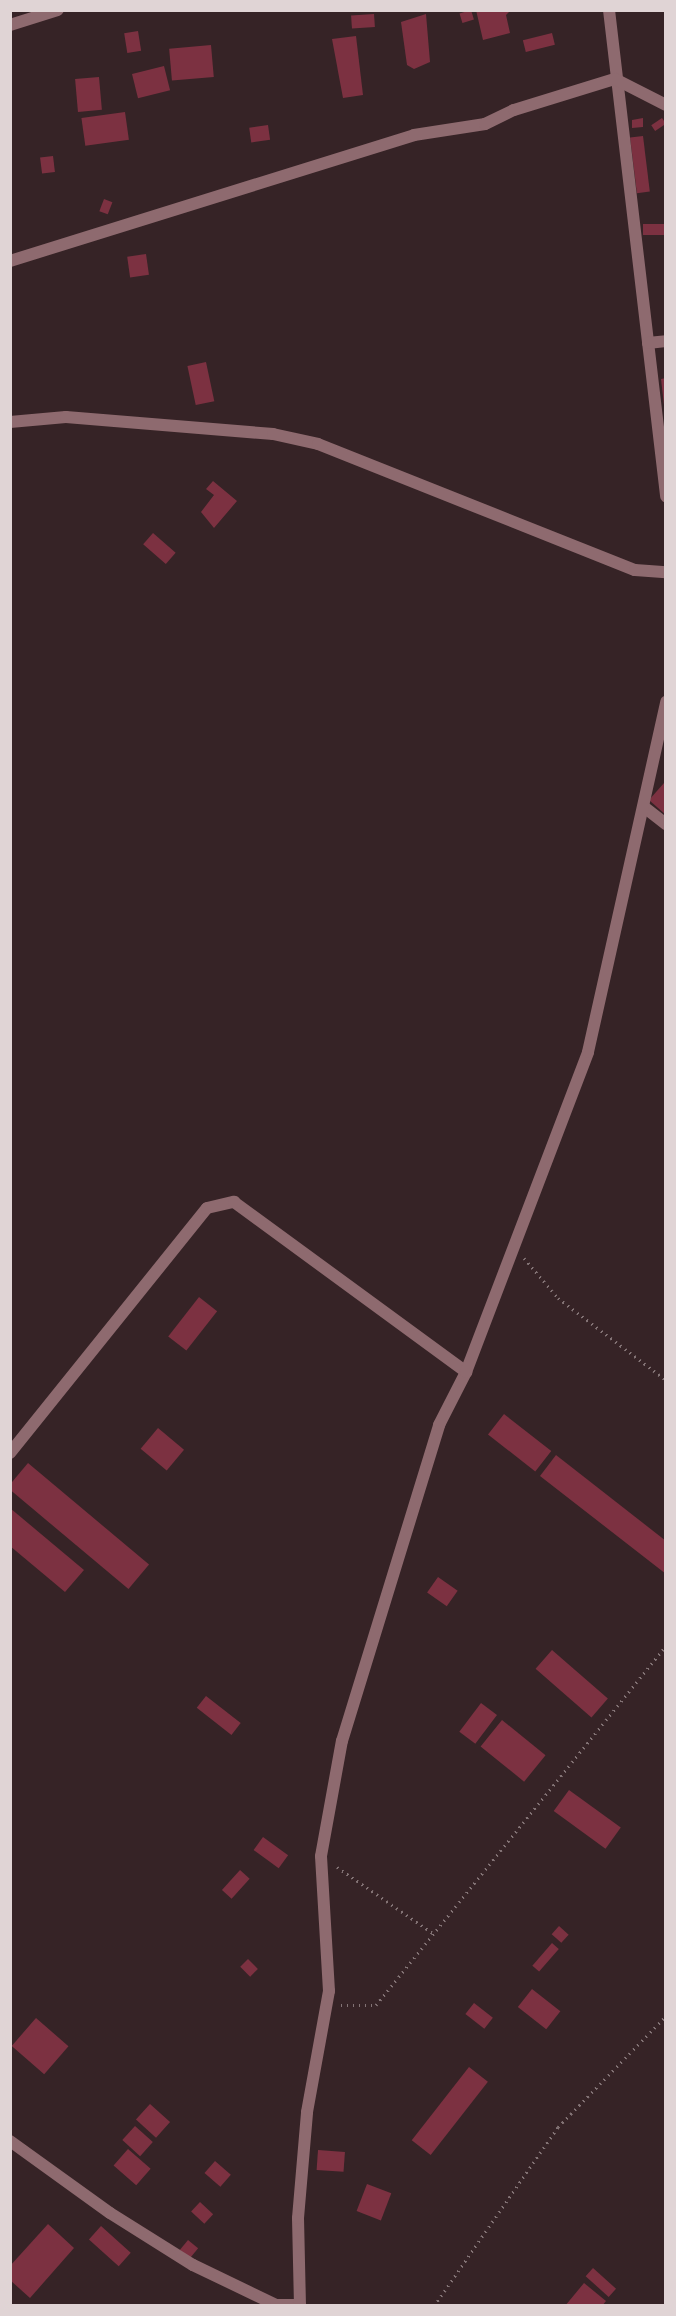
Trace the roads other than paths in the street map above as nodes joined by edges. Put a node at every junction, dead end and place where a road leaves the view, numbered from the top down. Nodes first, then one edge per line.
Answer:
1 (58, 10) edge
2 (609, 10) edge
3 (10, 26) edge
4 (615, 79) junction
5 (666, 105) edge
6 (10, 261) edge
7 (666, 340) edge
8 (648, 343) junction
9 (10, 422) edge
10 (666, 497) edge
11 (666, 572) edge
12 (666, 702) edge
13 (644, 807) junction
14 (666, 824) edge
15 (465, 1372) junction
16 (10, 1453) edge
17 (13, 2147) edge
18 (300, 2305) edge

1 - 3 street
2 - 4 street
4 - 5 street
4 - 6 street
4 - 8 street
7 - 8 street
8 - 10 street
9 - 11 street
12 - 13 street
13 - 14 street
13 - 15 street
15 - 16 street
15 - 18 street
17 - 18 street

